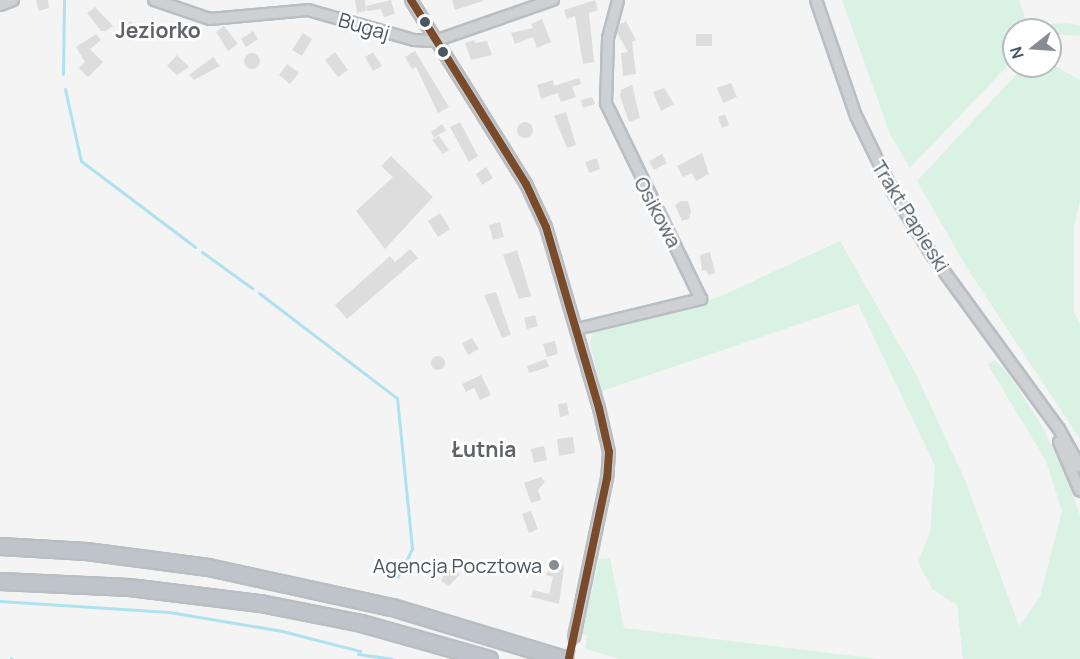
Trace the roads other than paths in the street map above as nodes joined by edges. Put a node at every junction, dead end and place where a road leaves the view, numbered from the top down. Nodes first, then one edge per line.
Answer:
1 (13, 0) edge
2 (154, 0) edge
3 (411, 0) edge
4 (553, 0) edge
5 (618, 0) edge
6 (816, 0) edge
7 (0, 5) edge
8 (435, 41) junction
9 (577, 329) junction
10 (1045, 411) junction
11 (1080, 467) edge
12 (1080, 491) edge
13 (0, 546) edge
14 (0, 581) edge
15 (574, 637) tunnel mouth
16 (489, 659) edge
17 (564, 659) edge

1 - 7 street
2 - 8 street, Bugaj
3 - 8 street
4 - 8 street
5 - 9 street, Osikowa
6 - 10 street, Trakt Papieski
8 - 9 street
9 - 15 street
10 - 11 street, Trakt Papieski
10 - 12 street, Trakt Papieski
13 - 17 highway
14 - 16 highway

